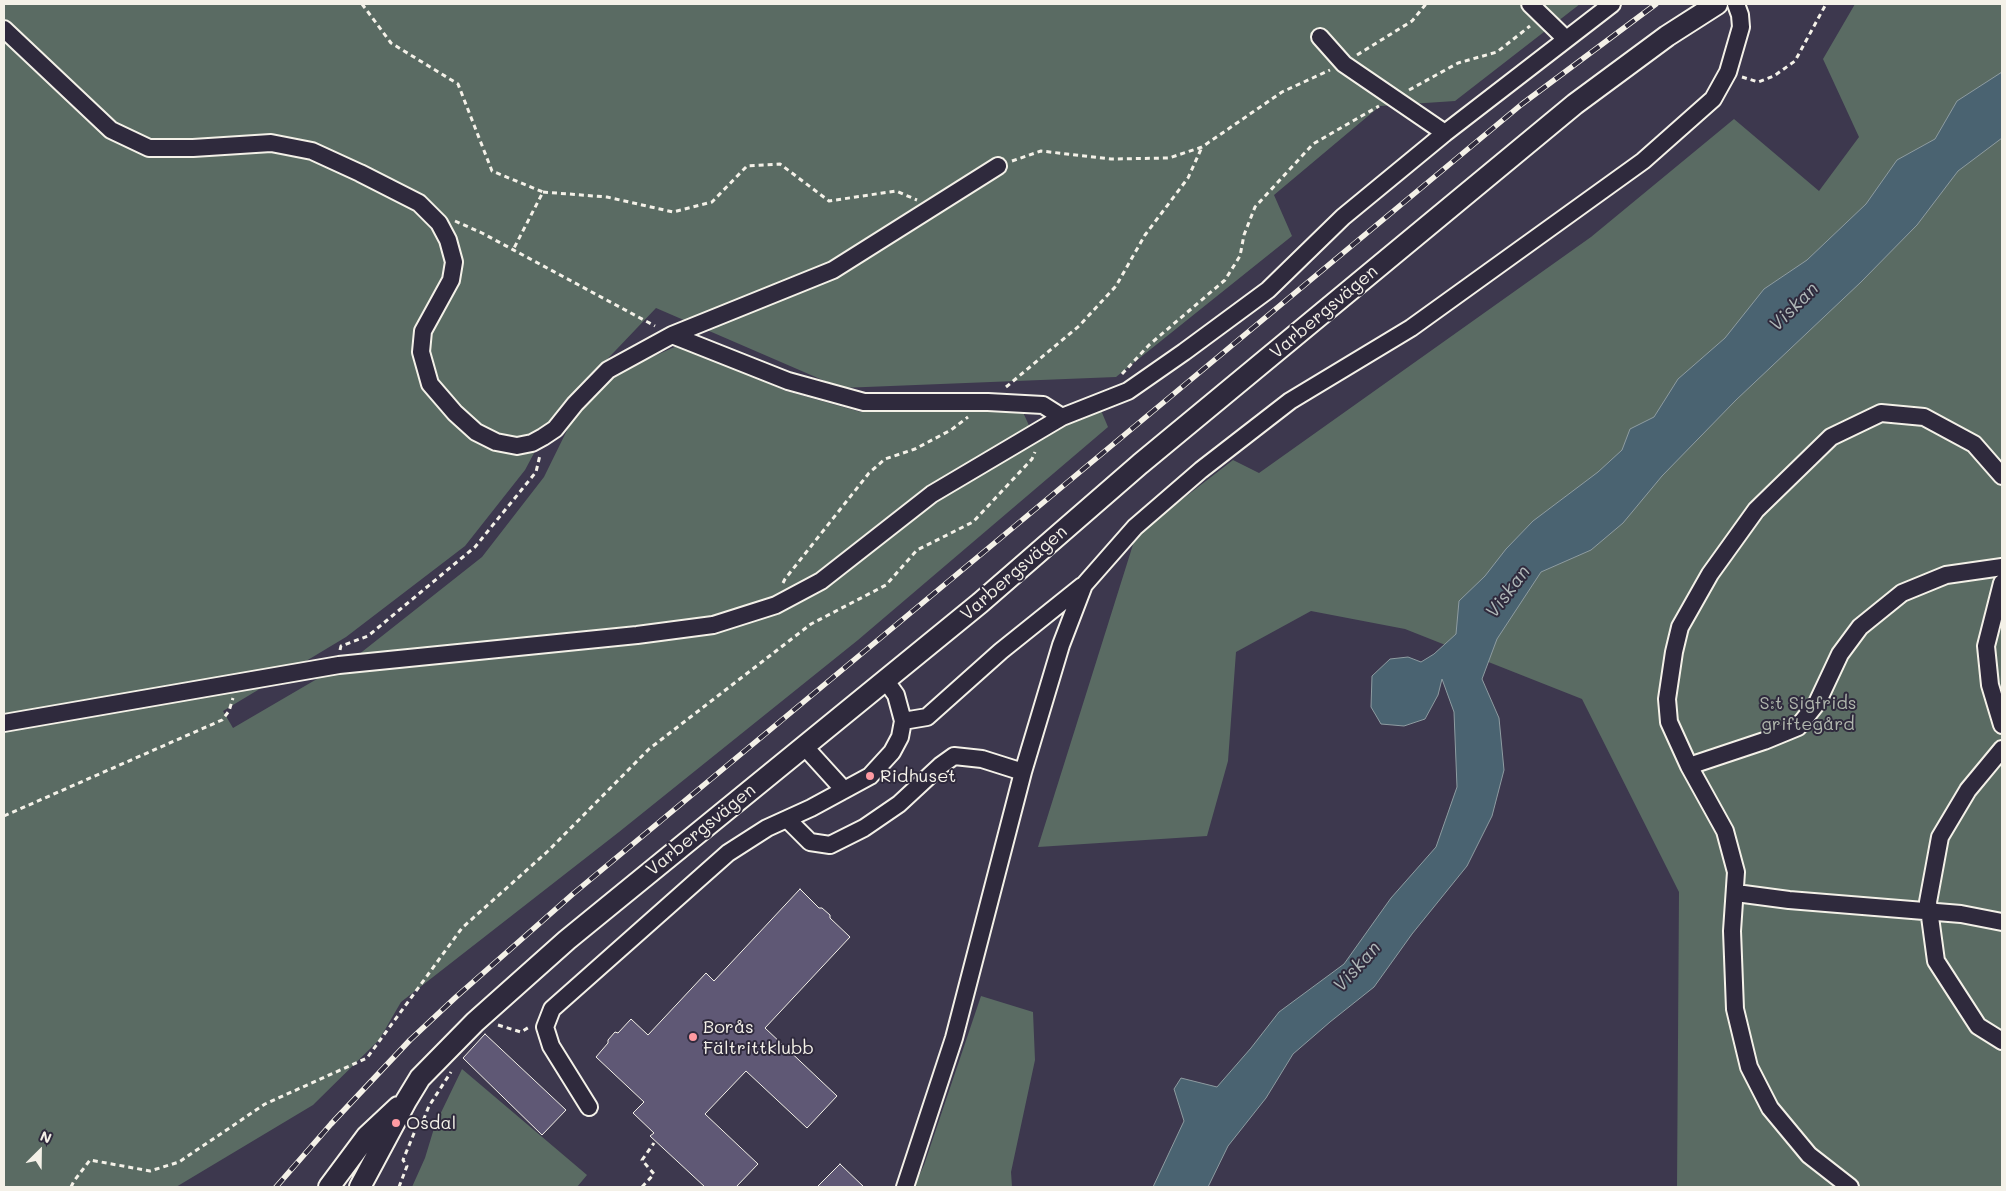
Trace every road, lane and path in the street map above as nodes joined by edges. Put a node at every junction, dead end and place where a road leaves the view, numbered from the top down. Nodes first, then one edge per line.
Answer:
1 (362, 4) edge
2 (1426, 4) edge
3 (1612, 4) edge
4 (1717, 4) edge
5 (1736, 4) edge
6 (1826, 4) edge
7 (1533, 7) edge
8 (4, 29) edge
9 (1320, 37) dead end
10 (1566, 39) junction
11 (1344, 64) junction
12 (1728, 72) junction
13 (1395, 98) junction
14 (1445, 133) junction
15 (1202, 147) junction
16 (998, 166) joint
17 (543, 192) junction
18 (934, 207) junction
19 (426, 210) junction
20 (513, 250) junction
21 (672, 335) junction
22 (1116, 382) dead end
23 (988, 402) junction
24 (1062, 417) junction
25 (543, 437) junction
26 (1036, 451) dead end
27 (2002, 476) edge
28 (2002, 566) edge
29 (2002, 583) edge
30 (1084, 585) junction
31 (776, 605) junction
32 (339, 665) junction
33 (886, 681) junction
34 (233, 683) junction
35 (903, 721) junction
36 (4, 723) edge
37 (2002, 725) edge
38 (804, 746) junction
39 (2002, 749) edge
40 (1689, 766) junction
41 (1023, 772) junction
42 (844, 790) junction
43 (4, 816) edge
44 (787, 819) junction
45 (1736, 893) junction
46 (1929, 913) junction
47 (2002, 922) edge
48 (549, 1015) junction
49 (475, 1022) junction
50 (2002, 1041) edge
51 (452, 1070) dead end
52 (406, 1101) junction
53 (589, 1107) dead end
54 (654, 1143) dead end
55 (645, 1186) edge
56 (71, 1187) edge
57 (329, 1187) edge
58 (360, 1187) edge
59 (399, 1187) edge
60 (905, 1187) edge
61 (1850, 1187) edge

1 - 17 path
2 - 11 path
3 - 10 street
4 - 33 main road, Varbergsvägen
5 - 12 street
6 - 12 path
7 - 10 street
7 - 13 path
8 - 19 street
9 - 11 street
10 - 14 street
11 - 13 street
11 - 15 path
12 - 30 street
13 - 14 street
13 - 22 path
14 - 24 street
15 - 16 path
15 - 23 path
16 - 18 street
17 - 18 path
17 - 20 path
18 - 21 street
19 - 20 path
19 - 25 street
20 - 21 path
21 - 23 street
21 - 25 street
23 - 24 street
23 - 31 path
24 - 31 street
25 - 32 path
26 - 56 path
27 - 40 street
28 - 40 street
29 - 37 street
30 - 35 street
30 - 41 street
31 - 32 street
32 - 34 street
33 - 35 street
33 - 38 main road, Varbergsvägen
34 - 36 street
34 - 43 path
35 - 42 street
38 - 42 street
38 - 49 main road, Varbergsvägen
39 - 46 street
40 - 45 street
41 - 44 street
41 - 60 street
42 - 44 street
44 - 48 street
45 - 46 street
45 - 61 street
46 - 47 street
46 - 50 street
48 - 49 path
48 - 53 street
49 - 52 main road, Varbergsvägen
51 - 59 path
52 - 57 main road
52 - 58 main road, Varbergsvägen
54 - 55 path

